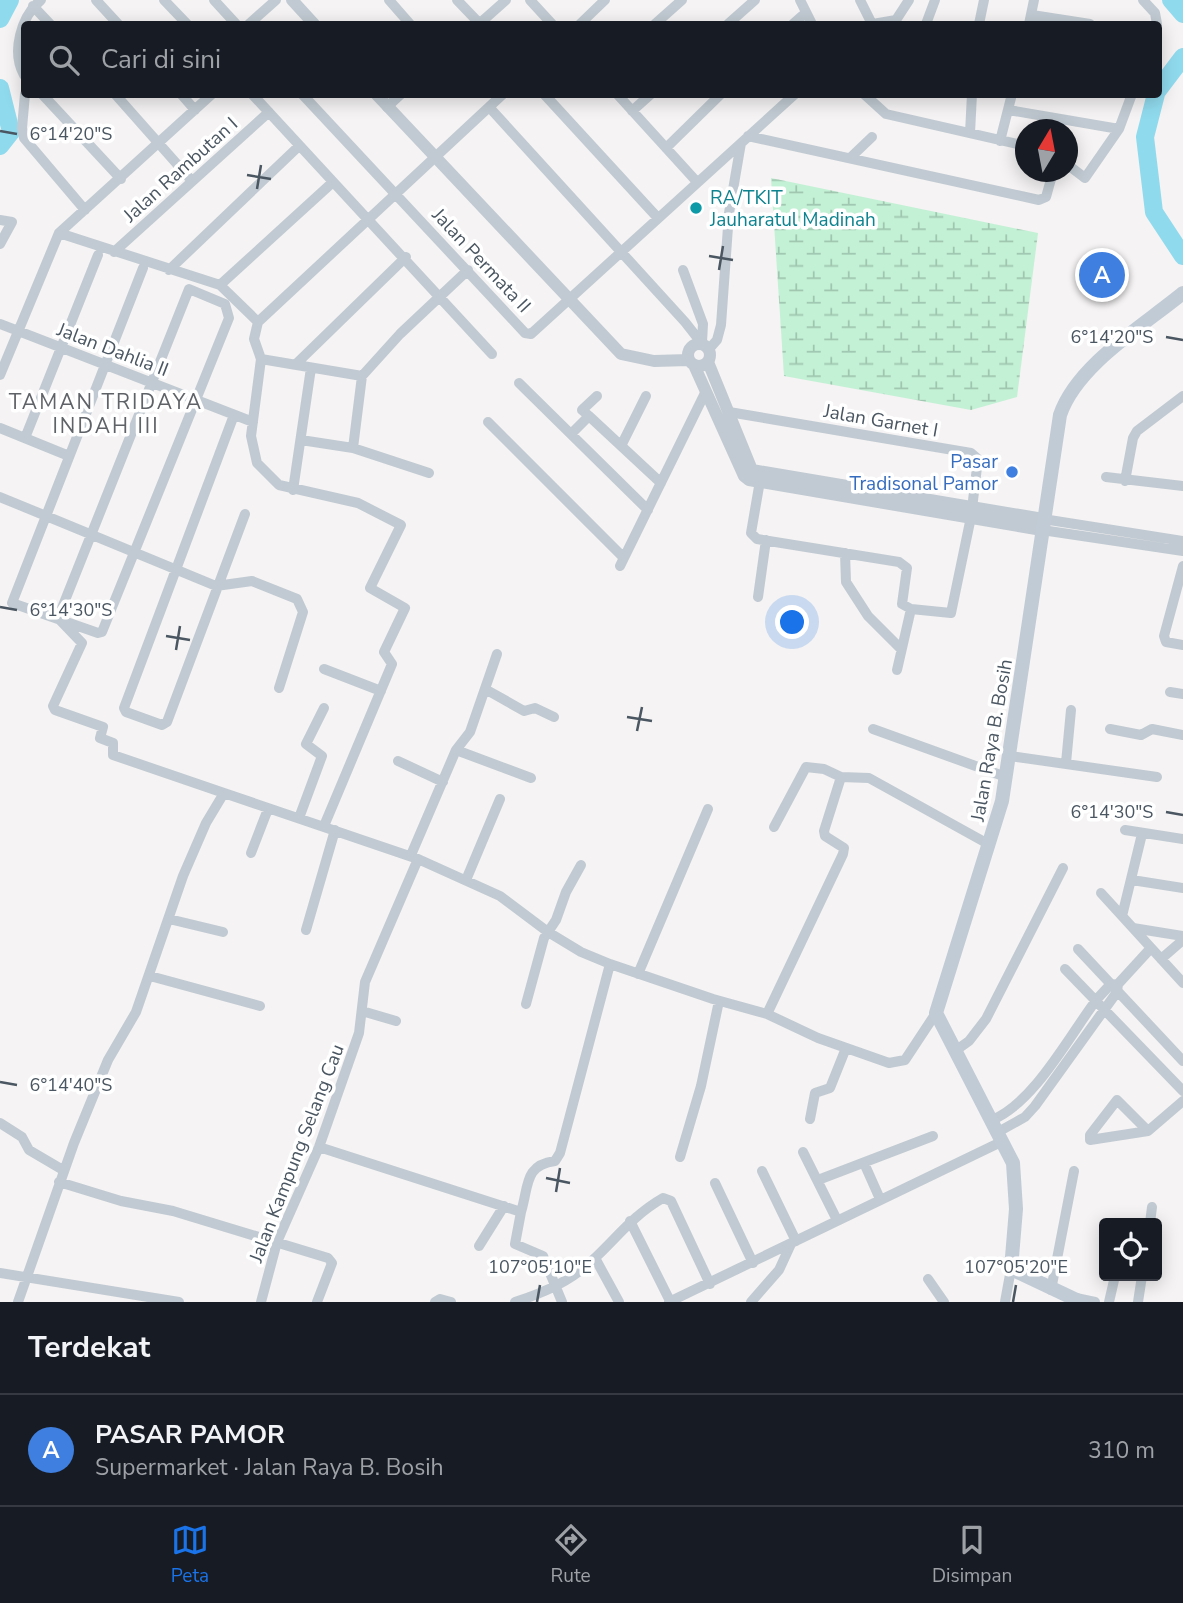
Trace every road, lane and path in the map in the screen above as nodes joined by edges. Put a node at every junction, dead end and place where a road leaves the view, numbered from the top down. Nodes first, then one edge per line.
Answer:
1 (96, 0) edge
2 (164, 0) edge
3 (214, 0) edge
4 (276, 0) edge
5 (292, 0) edge
6 (302, 0) edge
7 (389, 0) edge
8 (457, 0) edge
9 (506, 0) edge
10 (530, 0) edge
11 (606, 0) edge
12 (682, 0) edge
13 (755, 0) edge
14 (800, 0) edge
15 (860, 0) edge
16 (909, 0) edge
17 (935, 0) edge
18 (984, 0) edge
19 (1034, 0) edge
20 (1143, 0) edge
21 (37, 3) edge
22 (802, 16) dead end
23 (1156, 19) edge
24 (1030, 20) edge
25 (26, 21) edge
26 (48, 21) edge
27 (115, 21) edge
28 (184, 21) edge
29 (233, 21) edge
30 (252, 21) edge
31 (311, 21) edge
32 (320, 21) edge
33 (407, 21) edge
34 (477, 21) edge
35 (483, 21) edge
36 (549, 21) edge
37 (583, 21) edge
38 (658, 21) edge
39 (731, 21) edge
40 (796, 21) edge
41 (810, 21) edge
42 (871, 21) edge
43 (899, 21) edge
44 (927, 21) edge
45 (980, 21) edge
46 (21, 36) edge
47 (21, 69) edge
48 (25, 98) edge
49 (46, 98) edge
50 (119, 98) edge
51 (184, 98) edge
52 (208, 98) edge
53 (256, 98) edge
54 (306, 98) edge
55 (499, 98) edge
56 (548, 98) edge
57 (621, 98) edge
58 (647, 98) edge
59 (716, 98) edge
60 (791, 98) edge
61 (868, 98) edge
62 (972, 98) edge
63 (1011, 98) edge
64 (1131, 98) edge
65 (392, 99) edge
66 (489, 107) junction
67 (195, 110) junction
68 (1009, 110) junction
69 (632, 111) junction
70 (269, 112) junction
71 (1119, 129) junction
72 (970, 133) junction
73 (872, 137) dead end
74 (745, 139) junction
75 (1000, 141) junction
76 (159, 143) junction
77 (1015, 144) edge
78 (299, 145) junction
79 (666, 148) junction
80 (437, 155) junction
81 (850, 158) junction
82 (1078, 173) edge
83 (121, 179) junction
84 (192, 181) junction
85 (333, 182) junction
86 (697, 182) junction
87 (1050, 182) edge
88 (396, 193) junction
89 (85, 210) junction
90 (657, 217) junction
91 (369, 218) junction
92 (6, 221) edge
93 (59, 233) junction
94 (0, 242) edge
95 (114, 251) junction
96 (620, 251) junction
97 (98, 254) dead end
98 (406, 257) junction
99 (143, 268) dead end
100 (169, 270) junction
101 (468, 270) junction
102 (683, 270) dead end
103 (220, 285) junction
104 (440, 294) junction
105 (1183, 294) edge
106 (573, 297) junction
107 (258, 322) junction
108 (0, 324) edge
109 (18, 331) junction
110 (61, 348) junction
111 (492, 354) dead end
112 (699, 354) junction
113 (261, 359) junction
114 (104, 365) junction
115 (295, 365) junction
116 (311, 368) junction
117 (0, 375) edge
118 (362, 376) junction
119 (151, 383) junction
120 (519, 383) dead end
121 (706, 391) junction
122 (597, 396) dead end
123 (646, 396) dead end
124 (1183, 396) edge
125 (194, 400) junction
126 (729, 412) junction
127 (234, 415) junction
128 (589, 415) junction
129 (253, 422) junction
130 (488, 422) dead end
131 (0, 428) edge
132 (572, 433) junction
133 (25, 438) junction
134 (301, 440) junction
135 (621, 446) junction
136 (353, 448) junction
137 (69, 456) junction
138 (429, 473) dead end
139 (1106, 477) dead end
140 (761, 478) junction
141 (1125, 481) junction
142 (661, 483) junction
143 (1183, 486) edge
144 (293, 490) junction
145 (0, 497) edge
146 (648, 510) junction
147 (972, 512) junction
148 (245, 514) dead end
149 (45, 517) junction
150 (1043, 524) junction
151 (89, 535) junction
152 (766, 541) junction
153 (1183, 541) edge
154 (1183, 551) edge
155 (134, 553) junction
156 (845, 554) junction
157 (1183, 566) edge
158 (176, 570) junction
159 (216, 586) junction
160 (758, 597) dead end
161 (0, 598) edge
162 (1179, 601) edge
163 (12, 603) junction
164 (911, 609) junction
165 (58, 618) junction
166 (1183, 645) edge
167 (901, 649) junction
168 (497, 653) dead end
169 (324, 669) dead end
170 (897, 670) dead end
171 (279, 688) dead end
172 (485, 689) junction
173 (381, 691) junction
174 (1170, 692) dead end
175 (1183, 694) edge
176 (324, 708) dead end
177 (1071, 710) dead end
178 (554, 717) dead end
179 (873, 729) dead end
180 (1110, 729) dead end
181 (1183, 734) edge
182 (456, 750) junction
183 (1010, 756) junction
184 (398, 761) dead end
185 (1066, 763) junction
186 (841, 777) junction
187 (1006, 777) junction
188 (1157, 777) dead end
189 (531, 778) dead end
190 (443, 782) junction
191 (224, 793) junction
192 (500, 799) dead end
193 (268, 809) junction
194 (708, 809) dead end
195 (299, 818) junction
196 (774, 827) dead end
197 (330, 828) junction
198 (1125, 830) dead end
199 (1142, 834) junction
200 (1182, 836) edge
201 (990, 845) junction
202 (251, 853) dead end
203 (414, 857) junction
204 (581, 865) dead end
205 (1063, 868) dead end
206 (467, 880) junction
207 (1132, 880) junction
208 (1183, 888) edge
209 (1101, 893) dead end
210 (1122, 916) junction
211 (169, 919) junction
212 (1133, 928) junction
213 (306, 930) dead end
214 (223, 932) dead end
215 (548, 932) junction
216 (1183, 938) edge
217 (1151, 948) junction
218 (1078, 949) dead end
219 (1161, 959) junction
220 (610, 964) junction
221 (1065, 969) dead end
222 (638, 974) junction
223 (150, 976) junction
224 (1183, 983) edge
225 (1115, 987) junction
226 (719, 1001) junction
227 (1100, 1003) junction
228 (526, 1004) dead end
229 (260, 1006) dead end
230 (362, 1011) junction
231 (936, 1013) junction
232 (767, 1014) junction
233 (396, 1021) dead end
234 (846, 1048) junction
235 (955, 1051) junction
236 (1183, 1061) edge
237 (1183, 1091) edge
238 (1183, 1101) edge
239 (810, 1119) dead end
240 (0, 1123) edge
241 (998, 1131) junction
242 (1148, 1131) junction
243 (933, 1136) dead end
244 (319, 1147) junction
245 (803, 1152) dead end
246 (680, 1157) dead end
247 (863, 1163) junction
248 (63, 1170) junction
249 (762, 1171) dead end
250 (1074, 1171) dead end
251 (818, 1180) junction
252 (59, 1182) junction
253 (715, 1183) dead end
254 (880, 1199) junction
255 (504, 1206) junction
256 (1152, 1207) dead end
257 (521, 1212) junction
258 (1151, 1218) edge
259 (630, 1220) junction
260 (837, 1220) junction
261 (277, 1242) junction
262 (794, 1243) junction
263 (480, 1246) dead end
264 (595, 1258) junction
265 (753, 1263) junction
266 (1011, 1269) junction
267 (0, 1273) edge
268 (23, 1279) junction
269 (928, 1279) dead end
270 (1114, 1281) edge
271 (1141, 1281) edge
272 (710, 1284) junction
273 (555, 1289) junction
274 (1051, 1290) junction
275 (1078, 1300) edge
276 (18, 1302) edge
277 (179, 1302) edge
278 (261, 1302) edge
279 (317, 1302) edge
280 (435, 1302) edge
281 (451, 1302) edge
282 (515, 1302) edge
283 (562, 1302) edge
284 (619, 1302) edge
285 (670, 1302) edge
286 (751, 1302) edge
287 (944, 1302) edge
288 (1005, 1302) edge
289 (1095, 1302) edge
290 (1109, 1302) edge
291 (1138, 1302) edge

1 - 27 street
2 - 28 street
3 - 29 street
4 - 30 street
5 - 31 street
6 - 32 street
7 - 33 street
8 - 34 street
9 - 35 street
10 - 36 street
11 - 37 street
12 - 38 street
13 - 39 street
14 - 41 street
15 - 42 street
16 - 43 street
17 - 44 street
18 - 45 street
19 - 24 street
20 - 23 street
21 - 25 street
21 - 26 street
22 - 40 street
46 - 47 street
48 - 89 street
49 - 83 street
50 - 76 street
51 - 67 street
52 - 67 street
53 - 70 street
54 - 88 street, Jalan Permata II
55 - 66 street
56 - 90 street
57 - 69 street
58 - 69 street
59 - 79 street
60 - 74 street, Jalan Permata II
61 - 72 street
62 - 72 street
63 - 68 street
64 - 71 street
65 - 80 street
66 - 80 street
66 - 96 street
67 - 76 street
68 - 71 street
68 - 75 street
69 - 79 street
70 - 78 street
70 - 84 street, Jalan Rambutan I
71 - 82 street
72 - 75 street
73 - 81 street
74 - 81 street
74 - 86 street, Jalan Permata II
74 - 112 street
75 - 77 street
76 - 83 street
76 - 84 street
78 - 85 street
78 - 100 street
79 - 86 street
80 - 88 street
80 - 106 street
81 - 87 street
83 - 89 street
84 - 95 street, Jalan Rambutan I
85 - 91 street
85 - 103 street
86 - 90 street, Jalan Permata II
88 - 91 street
88 - 101 street, Jalan Permata II
89 - 93 street
90 - 96 street, Jalan Permata II
91 - 98 street
91 - 107 street
92 - 94 street
93 - 95 street
93 - 109 street
95 - 100 street
96 - 106 street, Jalan Permata II
96 - 112 street
97 - 110 street
98 - 104 street
98 - 115 street
99 - 114 street
100 - 103 street
101 - 104 street
101 - 106 street, Jalan Permata II
102 - 112 street
103 - 107 street
104 - 111 street
104 - 118 street
105 - 150 main road, Jalan Raya B. Bosih
106 - 112 street
107 - 113 street
108 - 109 street, Jalan Dahlia II
109 - 110 street, Jalan Dahlia II
109 - 117 street
110 - 114 street, Jalan Dahlia II
110 - 133 street
112 - 121 street
112 - 126 street
113 - 115 street
113 - 129 street
114 - 119 street, Jalan Dahlia II
114 - 137 street
115 - 116 street
116 - 118 street
116 - 134 street
118 - 136 street
119 - 125 street, Jalan Dahlia II
119 - 125 street
119 - 151 street
120 - 132 street
121 - 140 street
121 - 142 street
122 - 128 street
123 - 135 street
124 - 141 street
125 - 127 street, Jalan Dahlia II
125 - 155 street
126 - 140 street
126 - 147 street, Jalan Garnet I
127 - 129 street, Jalan Dahlia II
127 - 158 street
128 - 132 street
128 - 135 street
129 - 144 street
130 - 146 street
131 - 133 street
132 - 146 street
133 - 137 street
134 - 136 street
134 - 144 street
135 - 142 street
136 - 138 street
137 - 149 street
139 - 141 street
140 - 147 street
140 - 152 street
141 - 143 street
142 - 146 street
144 - 173 street
145 - 149 street
147 - 150 street
147 - 164 street, Jalan Garnet I
148 - 159 street
149 - 151 street
149 - 163 street
150 - 153 street
150 - 154 street
150 - 183 main road, Jalan Raya B. Bosih
151 - 155 street
151 - 165 street
152 - 156 street
152 - 160 street
155 - 158 street
155 - 165 street
156 - 164 street
156 - 167 street
157 - 162 street
158 - 159 street
158 - 159 street
159 - 171 street
161 - 163 street
162 - 166 street
163 - 165 street
164 - 167 street
165 - 191 street
167 - 170 street
168 - 172 street, Jalan Kampung Selang Cau
169 - 173 street
172 - 178 street
172 - 182 street, Jalan Kampung Selang Cau
173 - 197 street
174 - 175 street
176 - 195 street
177 - 185 street
179 - 187 street
180 - 181 street
182 - 189 street
182 - 190 street, Jalan Kampung Selang Cau
183 - 185 street
183 - 187 main road, Jalan Raya B. Bosih
184 - 190 street
185 - 188 street
186 - 196 street
186 - 201 street
186 - 232 street
187 - 201 main road, Jalan Raya B. Bosih
190 - 203 street, Jalan Kampung Selang Cau
191 - 193 street
191 - 211 street
192 - 206 street
193 - 195 street
193 - 202 street
194 - 222 street
195 - 197 street
197 - 203 street
197 - 213 street
198 - 199 street
199 - 200 street
199 - 207 street
201 - 231 main road, Jalan Raya B. Bosih
203 - 206 street
203 - 230 street, Jalan Kampung Selang Cau
204 - 215 street
205 - 235 street
206 - 215 street
207 - 208 street
207 - 210 street
209 - 210 street
210 - 212 street
211 - 214 street
211 - 223 street
212 - 216 street
212 - 217 street
215 - 220 street
215 - 228 street
216 - 219 street
217 - 219 street
217 - 225 street
218 - 225 street
219 - 224 street
220 - 222 street
220 - 257 street
221 - 227 street
222 - 226 street
223 - 229 street
223 - 248 street
225 - 227 street
225 - 236 street
226 - 232 street
226 - 246 street
227 - 237 street
227 - 241 street
230 - 233 street
230 - 244 street, Jalan Kampung Selang Cau
231 - 234 street
231 - 235 main road
232 - 234 street
234 - 239 street
235 - 241 main road
238 - 242 street
240 - 248 street
241 - 254 street
241 - 266 main road
242 - 242 street
243 - 247 street
244 - 255 street
244 - 261 street, Jalan Kampung Selang Cau
245 - 251 street
247 - 251 street
247 - 254 street
248 - 252 street
249 - 262 street
250 - 274 street
251 - 260 street
252 - 261 street
252 - 268 street
253 - 265 street
254 - 260 street
255 - 257 street
255 - 263 street
256 - 258 street
257 - 273 street
259 - 264 street
259 - 272 street
259 - 285 street
260 - 262 street
261 - 278 street, Jalan Kampung Selang Cau
261 - 279 street
262 - 265 street
262 - 286 street
264 - 273 street
264 - 284 street
265 - 272 street
266 - 274 main road
266 - 288 street
267 - 268 street
268 - 276 street
268 - 277 street
269 - 287 street
270 - 290 street
271 - 291 street
272 - 285 street
273 - 282 street
273 - 283 street
274 - 275 main road
275 - 289 street
280 - 281 street

